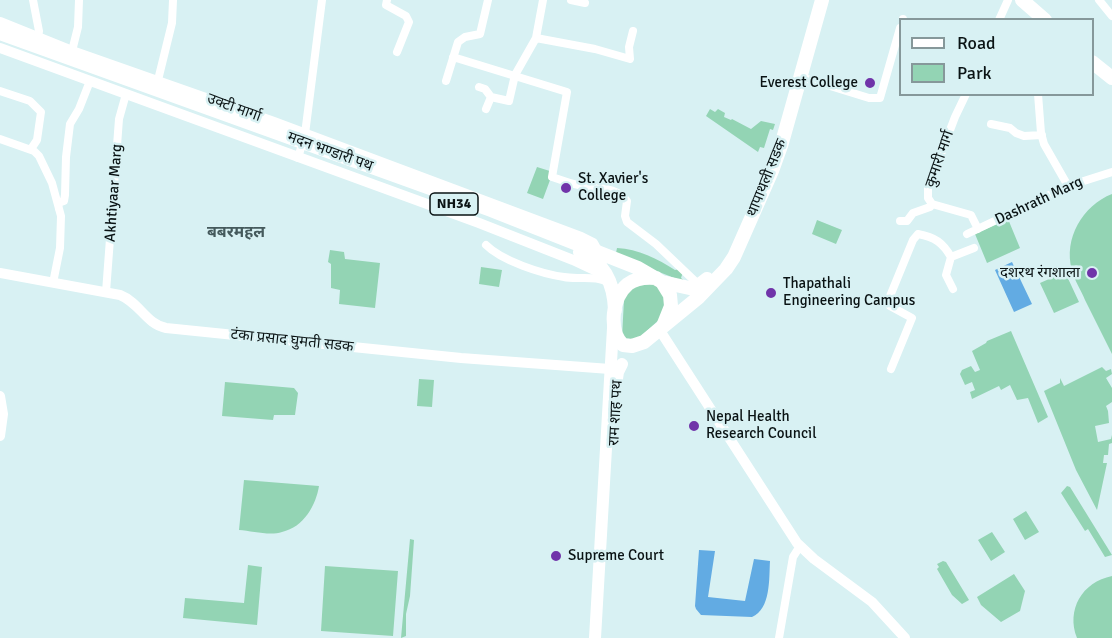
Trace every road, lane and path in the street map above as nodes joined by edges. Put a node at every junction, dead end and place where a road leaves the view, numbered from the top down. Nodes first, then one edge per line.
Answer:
1 (33, 0) edge
2 (79, 0) edge
3 (172, 0) edge
4 (322, 0) edge
5 (387, 0) edge
6 (488, 0) edge
7 (543, 0) edge
8 (571, 0) edge
9 (815, 0) edge
10 (822, 0) edge
11 (1008, 0) edge
12 (1022, 0) edge
13 (1029, 0) edge
14 (1099, 0) edge
15 (585, 3) dead end
16 (1112, 16) edge
17 (1000, 18) edge
18 (1043, 18) edge
19 (1043, 18) edge
20 (0, 22) edge
21 (633, 31) dead end
22 (899, 32) edge
23 (0, 33) edge
24 (38, 37) junction
25 (536, 38) junction
26 (0, 39) edge
27 (0, 48) edge
28 (72, 51) junction
29 (397, 52) dead end
30 (453, 57) junction
31 (1094, 58) edge
32 (1094, 64) edge
33 (1112, 72) edge
34 (515, 75) junction
35 (801, 77) junction
36 (1112, 78) edge
37 (158, 80) junction
38 (90, 81) junction
39 (446, 81) dead end
40 (479, 87) dead end
41 (0, 91) edge
42 (126, 94) junction
43 (965, 96) edge
44 (1038, 96) edge
45 (491, 97) junction
46 (486, 109) dead end
47 (991, 124) dead end
48 (1042, 135) junction
49 (0, 139) edge
50 (302, 146) junction
51 (31, 149) junction
52 (1112, 172) edge
53 (1068, 186) junction
54 (932, 204) junction
55 (60, 211) junction
56 (900, 221) dead end
57 (978, 229) junction
58 (967, 234) dead end
59 (486, 245) dead end
60 (974, 248) dead end
61 (951, 257) junction
62 (0, 273) edge
63 (53, 283) junction
64 (662, 284) junction
65 (612, 285) junction
66 (953, 289) dead end
67 (699, 291) junction
68 (106, 292) junction
69 (615, 312) junction
70 (661, 328) junction
71 (644, 342) junction
72 (614, 365) junction
73 (891, 369) dead end
74 (0, 396) edge
75 (0, 436) edge
76 (799, 545) junction
77 (595, 638) edge
78 (601, 638) edge
79 (779, 638) edge
80 (905, 638) edge

1 - 24 street
2 - 28 street
3 - 37 street
4 - 50 street
5 - 29 street
6 - 30 street
7 - 25 street
8 - 15 street
9 - 67 highway, थापाथली सडक
10 - 35 highway, थापाथली सडक
11 - 17 street
12 - 18 highway
13 - 19 highway
14 - 16 street
20 - 24 street, उक्टी मार्गा
21 - 25 street
22 - 35 street
23 - 50 highway, मदन भण्डारी पथ / NH34
24 - 28 street, उक्टी मार्गा
25 - 34 street
26 - 50 highway, मदन भण्डारी पथ / NH34
27 - 38 street
28 - 37 street, उक्टी मार्गा
30 - 34 street
30 - 39 street
31 - 33 highway
32 - 36 highway
34 - 45 street
34 - 67 street
35 - 67 highway, थापाथली सडक
37 - 50 street, उक्टी मार्गा
38 - 42 street
38 - 55 street
40 - 45 street
41 - 51 street
42 - 50 street
42 - 68 street, Akhtiyaar Marg
43 - 54 street, कुमारी मार्ग
44 - 48 street
45 - 46 street
47 - 48 street
48 - 53 street
49 - 51 street
50 - 64 highway, मदन भण्डारी पथ / NH34
50 - 65 street
50 - 65 highway, मदन भण्डारी पथ / NH34
51 - 55 street
52 - 53 street, Dashrath Marg
53 - 57 street, Dashrath Marg
54 - 56 street
54 - 57 street, कुमारी मार्ग
55 - 63 street
57 - 58 street, Dashrath Marg
59 - 65 street
60 - 61 street
61 - 66 street
61 - 73 street
62 - 63 street, टंका प्रसाद घुमती सडक
63 - 68 street, टंका प्रसाद घुमती सडक
64 - 67 highway
64 - 69 highway
64 - 70 highway
65 - 69 highway, मदन भण्डारी पथ
67 - 70 highway, थापाथली सडक
68 - 72 street, टंका प्रसाद घुमती सडक
69 - 71 highway
69 - 72 main road
70 - 71 highway
70 - 76 street
71 - 72 main road
72 - 77 main road, राम शाह पथ
72 - 78 main road, राम शाह पथ
74 - 75 street
76 - 79 street
76 - 80 street

